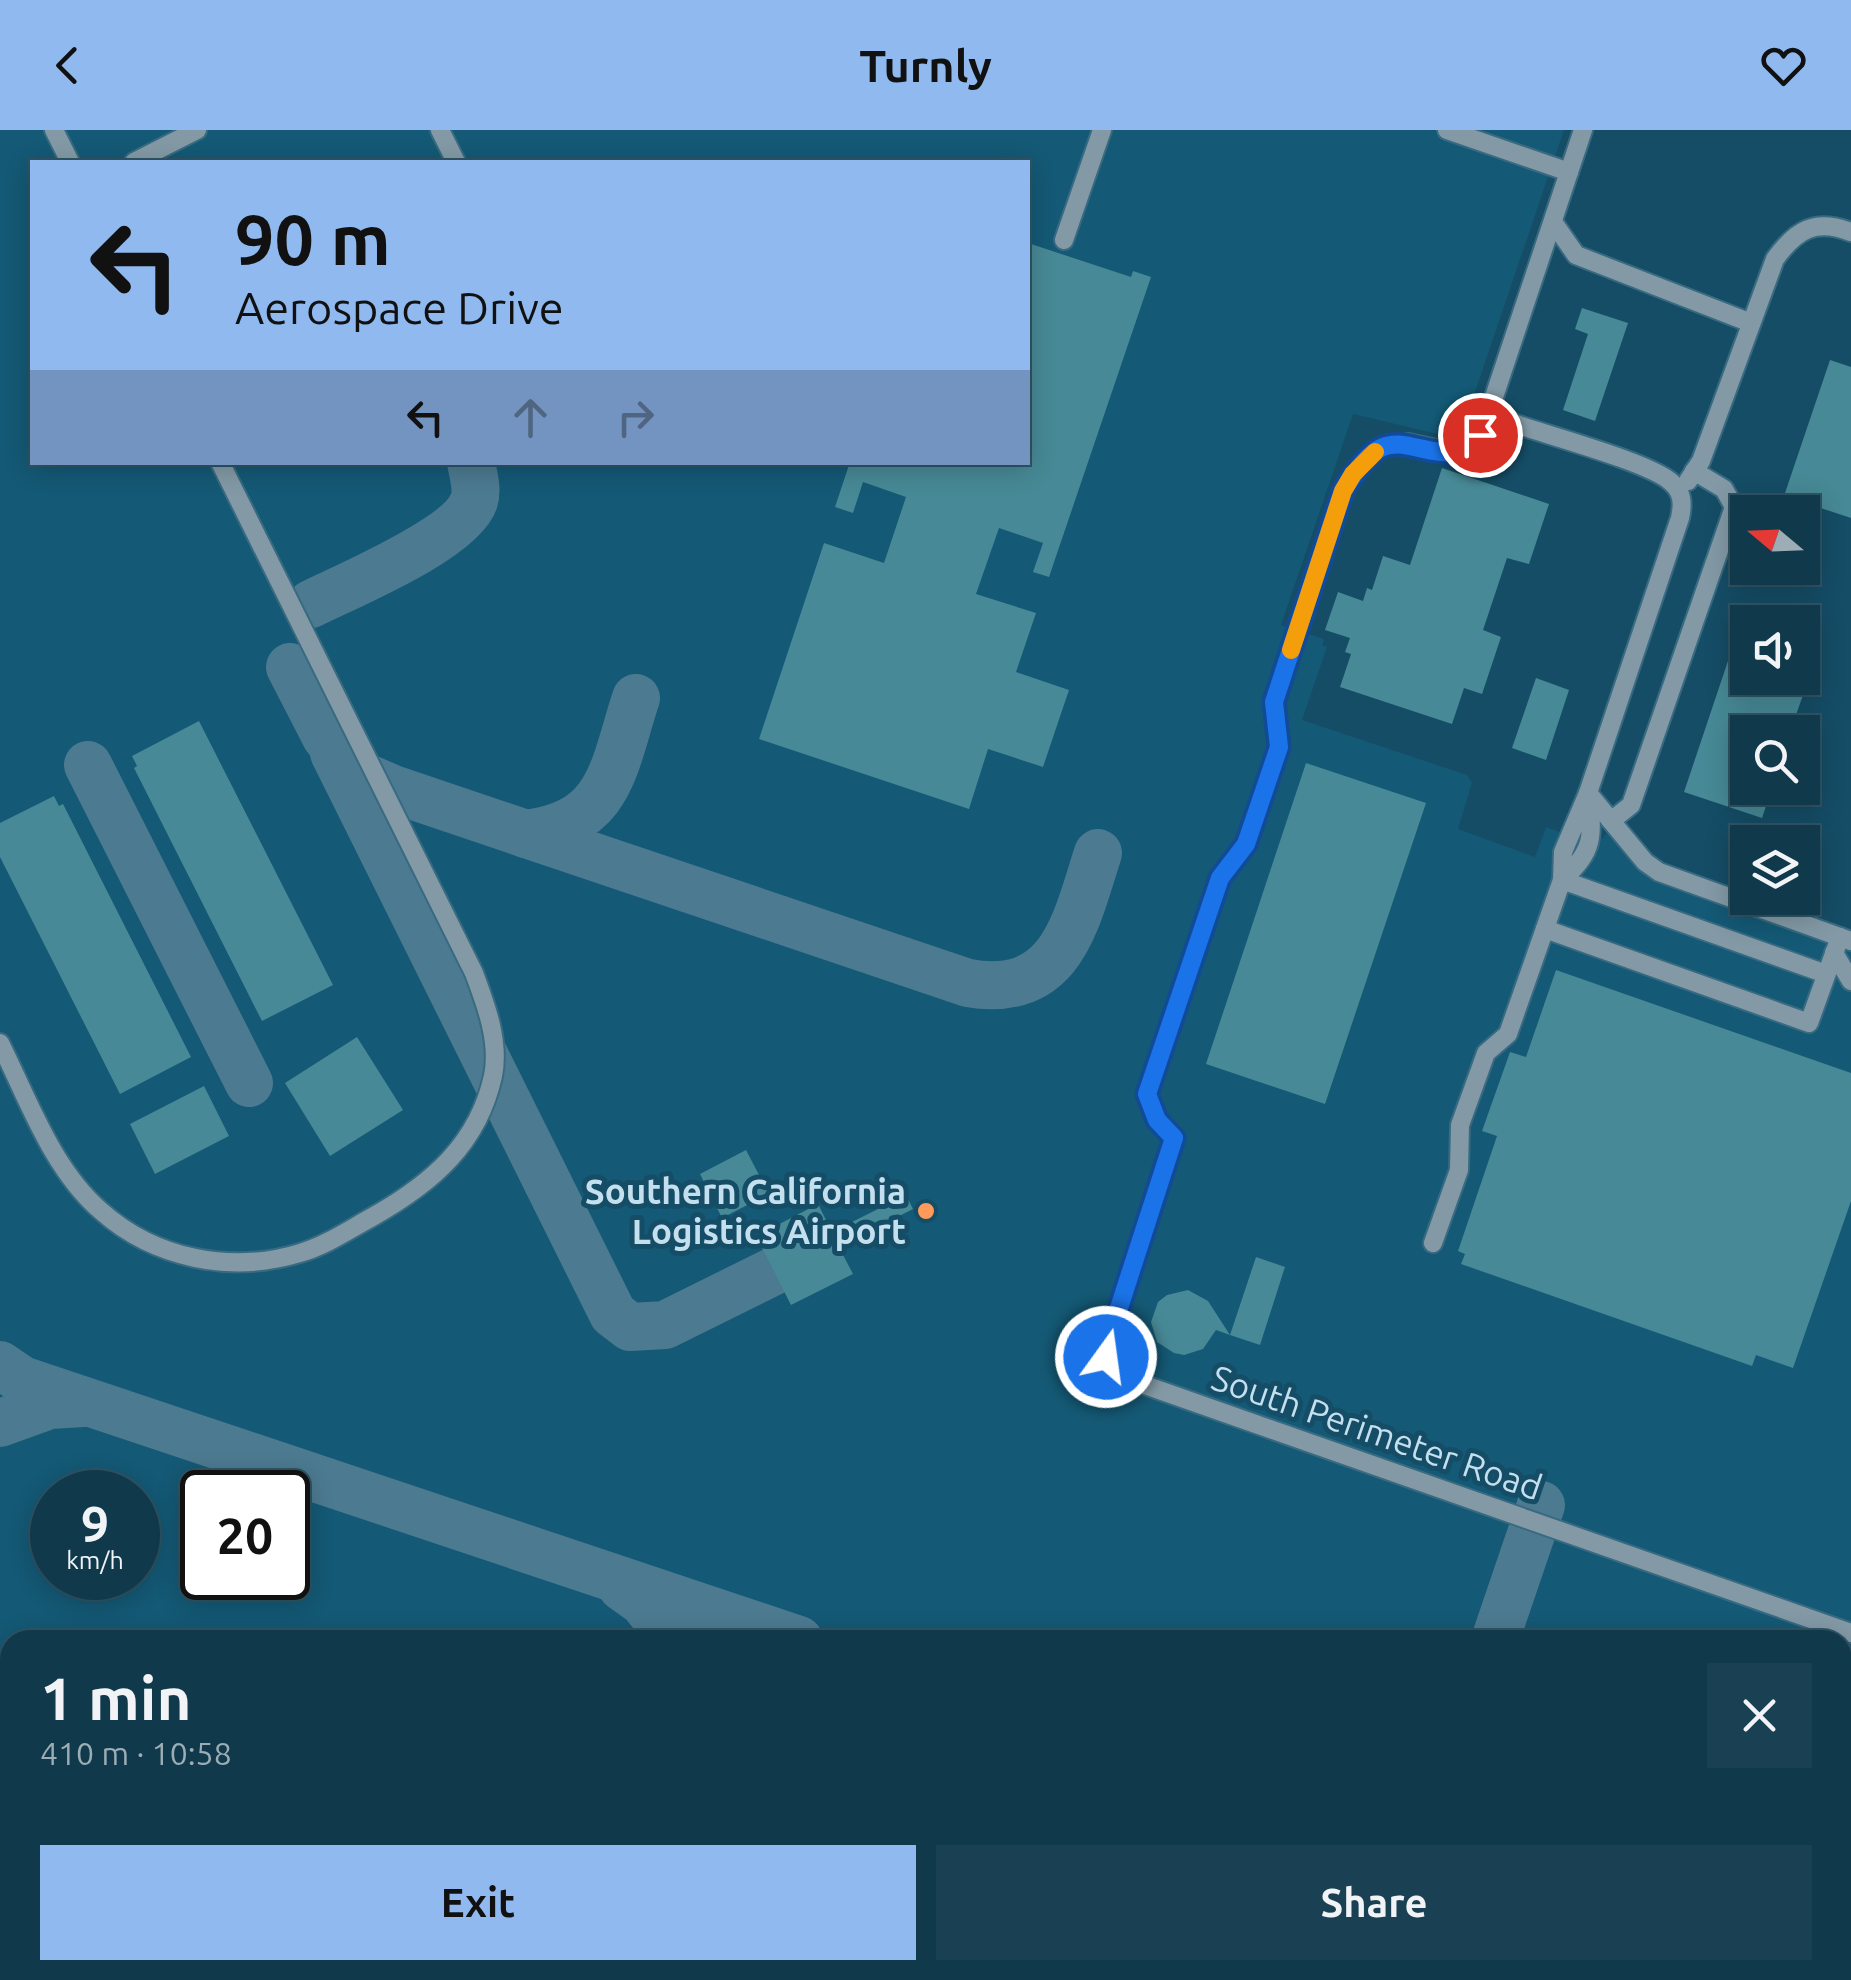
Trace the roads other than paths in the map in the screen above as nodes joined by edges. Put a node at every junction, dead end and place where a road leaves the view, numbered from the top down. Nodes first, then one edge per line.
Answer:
1 (54, 130) edge
2 (440, 130) edge
3 (1102, 130) edge
4 (1448, 130) edge
5 (1584, 130) edge
6 (186, 133) edge
7 (69, 160) edge
8 (138, 160) edge
9 (455, 160) edge
10 (1569, 172) junction
11 (1552, 222) junction
12 (1851, 232) edge
13 (1064, 240) dead end
14 (1751, 323) junction
15 (1492, 402) junction
16 (221, 465) edge
17 (1694, 471) junction
18 (1680, 492) junction
19 (1588, 794) junction
20 (1611, 821) junction
21 (1562, 880) junction
22 (1544, 929) junction
23 (1841, 944) edge
24 (1826, 974) junction
25 (1851, 982) edge
26 (0, 1043) edge
27 (1434, 1243) dead end
28 (1842, 1630) edge

1 - 7 street
2 - 9 street
3 - 13 street
4 - 10 street
5 - 10 street
6 - 8 street
10 - 11 street
11 - 14 street
11 - 15 street
12 - 14 street
14 - 17 street
15 - 18 street
15 - 28 street, South Perimeter Road
16 - 26 street
17 - 18 street
17 - 20 street
18 - 19 street
19 - 20 street
19 - 21 street
20 - 23 street
21 - 22 street
21 - 24 street
22 - 24 street
22 - 27 street
23 - 24 street
23 - 25 street

